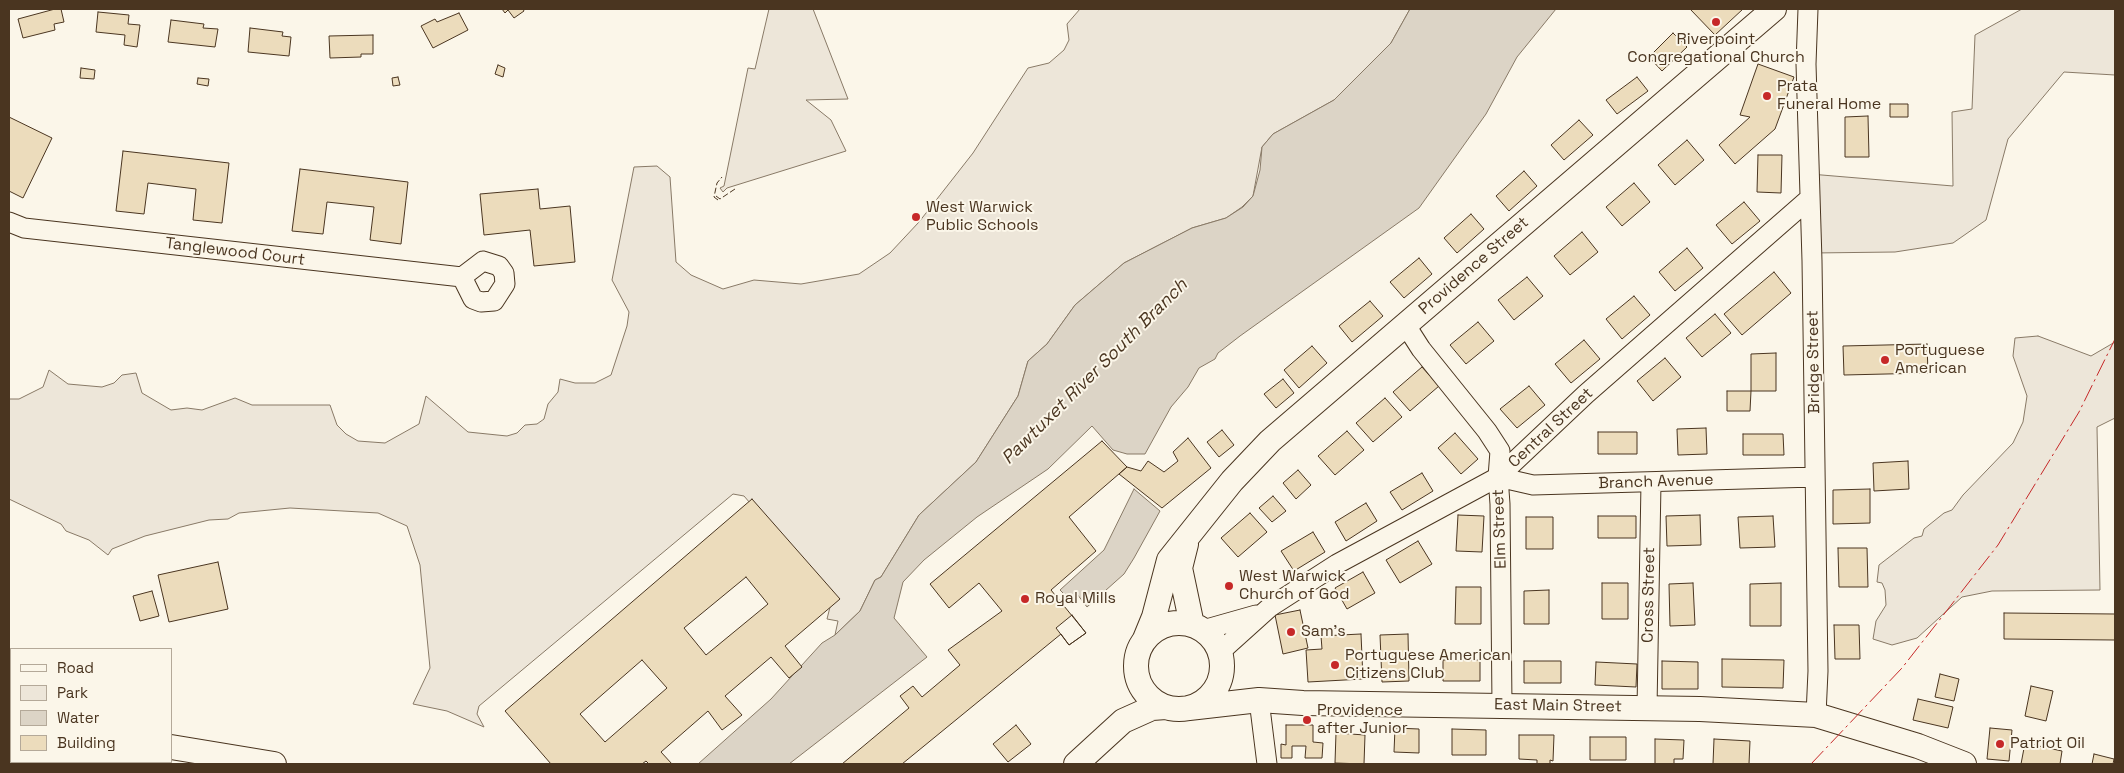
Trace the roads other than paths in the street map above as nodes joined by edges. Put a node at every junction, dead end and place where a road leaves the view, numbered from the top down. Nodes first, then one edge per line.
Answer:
1 (1774, 9) edge
2 (1808, 9) edge
3 (1809, 199) junction
4 (9, 222) edge
5 (462, 277) dead end
6 (1405, 324) junction
7 (1498, 476) junction
8 (1815, 477) junction
9 (1651, 483) junction
10 (1188, 537) junction
11 (1262, 613) junction
12 (1197, 628) junction
13 (1145, 639) junction
14 (1221, 659) junction
15 (1137, 672) junction
16 (1259, 700) junction
17 (1502, 705) junction
18 (1177, 707) junction
19 (1647, 708) junction
20 (1816, 715) junction
21 (1124, 721) junction
22 (172, 747) edge
23 (274, 764) edge
24 (1076, 764) edge
25 (1267, 764) edge
26 (1964, 764) edge

1 - 6 main road, Providence Street
2 - 3 street, Bridge Street
3 - 7 street, Central Street
3 - 8 street, Bridge Street
4 - 5 street, Tanglewood Court
6 - 7 street, Elm Street
6 - 10 main road, Providence Street
7 - 9 street, Branch Avenue
7 - 11 street, Central Street
7 - 17 street, Elm Street
8 - 9 street, Branch Avenue
8 - 20 street, Bridge Street
9 - 19 street, Cross Street
10 - 12 main road, Providence Street
10 - 13 main road, Providence Street
11 - 12 street
11 - 14 street
12 - 13 main road
12 - 14 main road
13 - 15 main road
14 - 16 main road, East Main Street
14 - 18 main road
15 - 18 main road
15 - 21 main road
16 - 17 main road, East Main Street
16 - 18 main road, East Main Street
16 - 25 street
17 - 19 main road, East Main Street
18 - 21 main road
19 - 20 main road, East Main Street
20 - 26 main road, East Main Street
21 - 24 main road
22 - 23 main road

